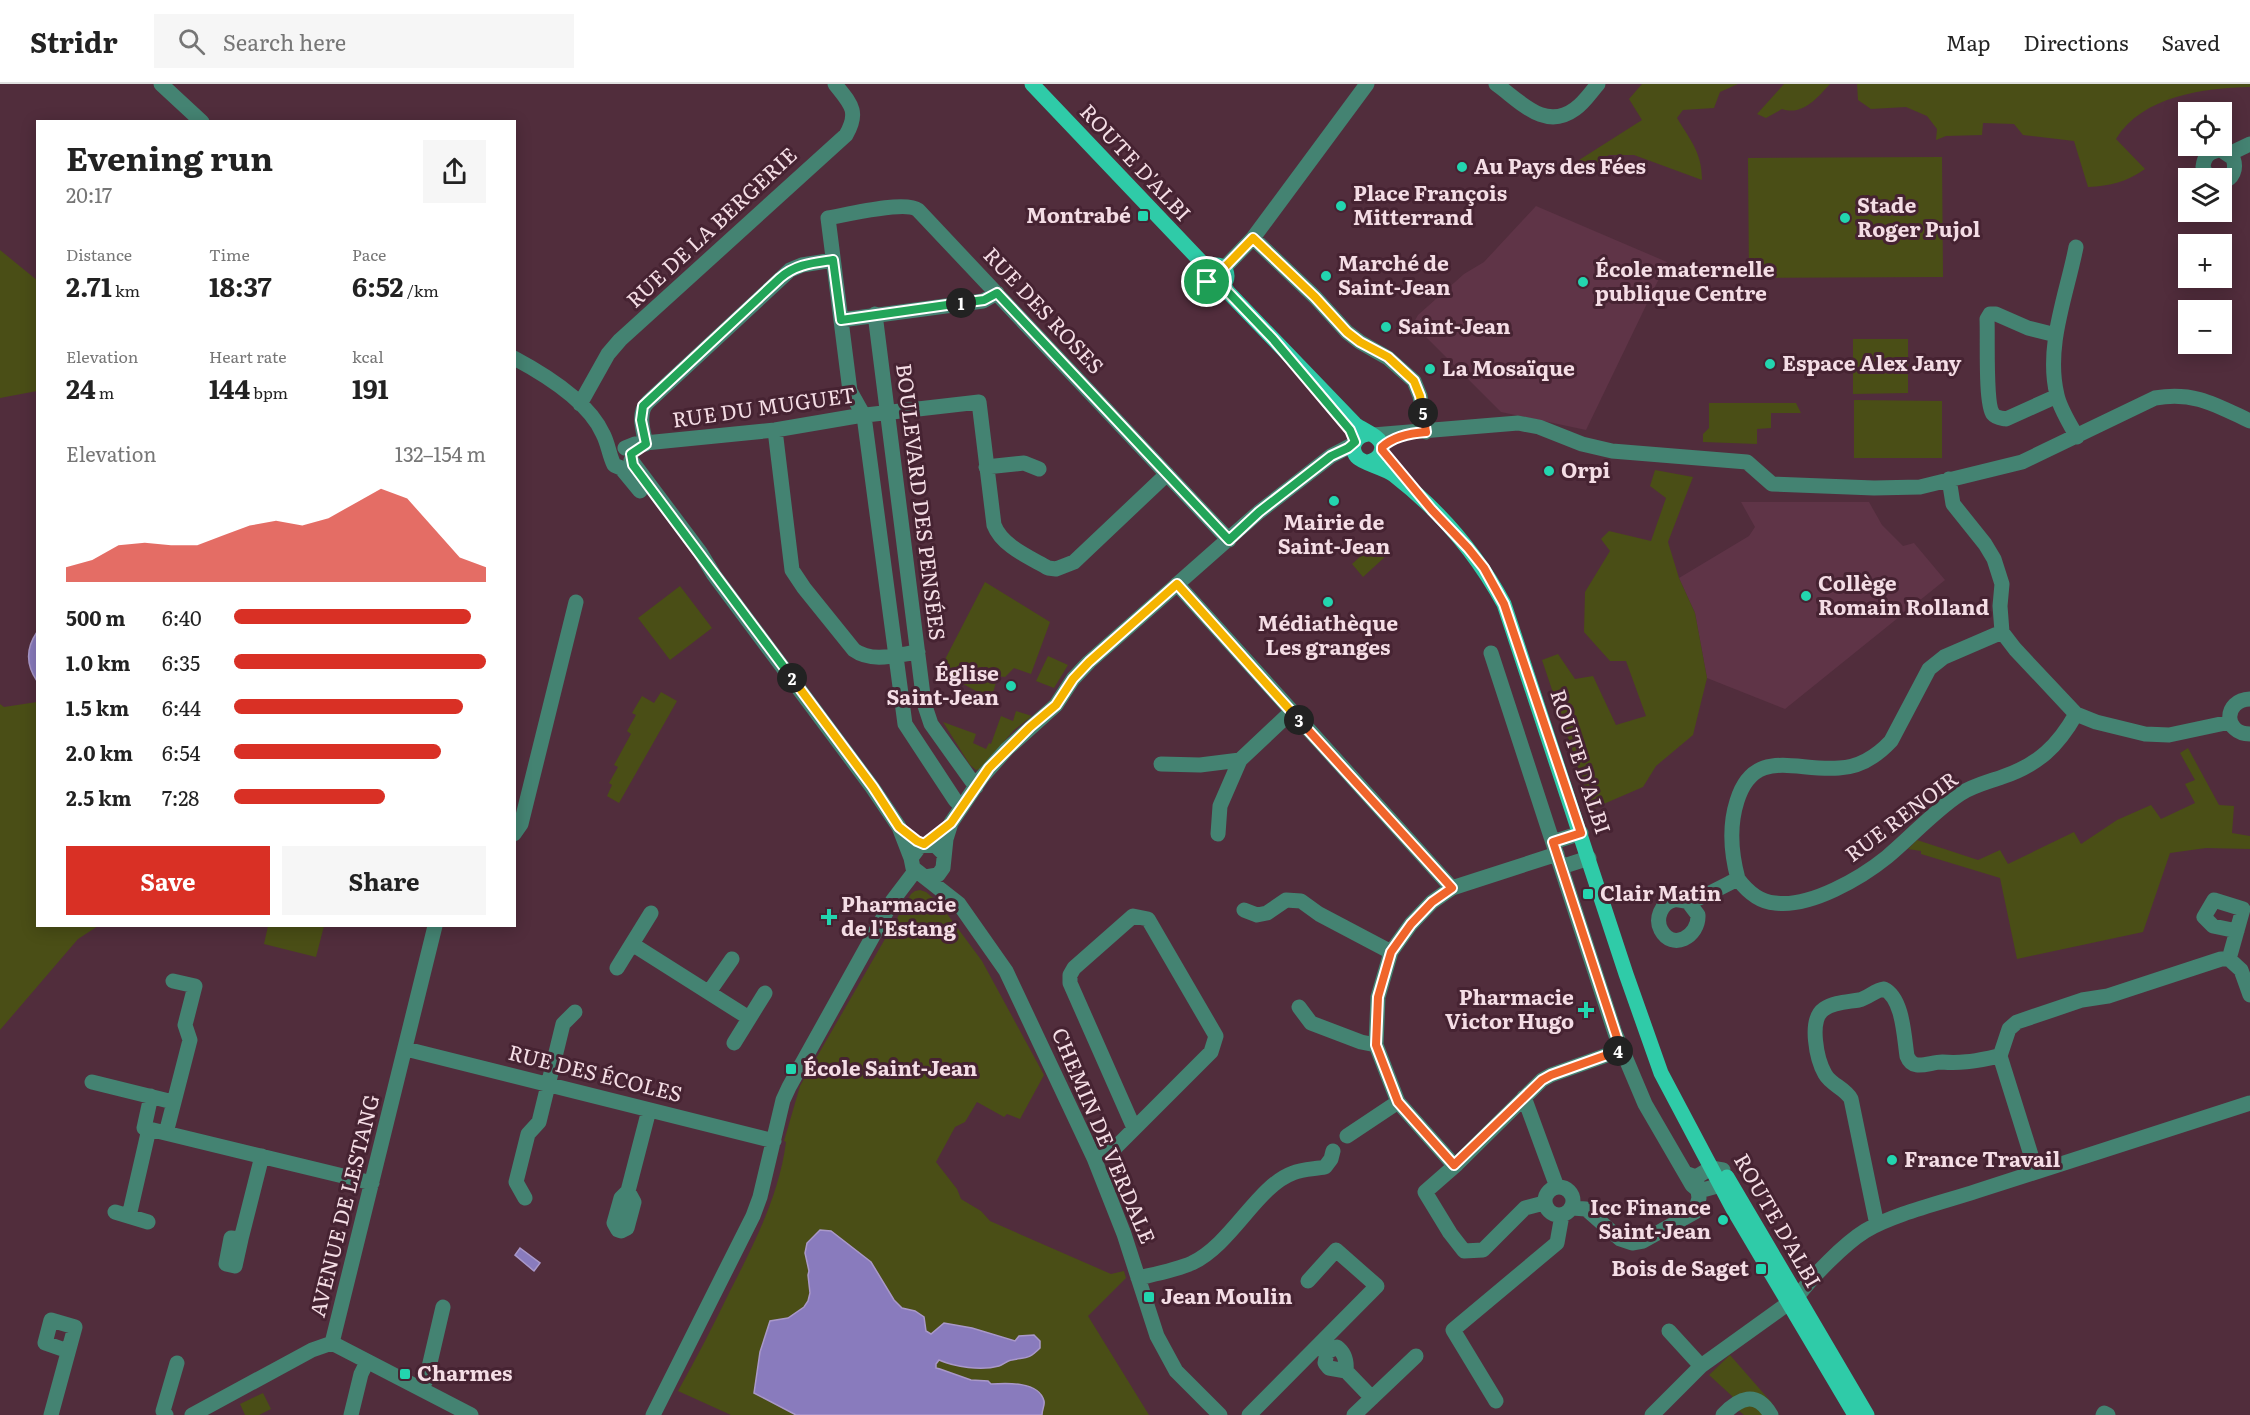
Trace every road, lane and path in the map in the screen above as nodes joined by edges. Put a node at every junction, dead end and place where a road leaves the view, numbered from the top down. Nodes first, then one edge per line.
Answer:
1 (161, 84) edge
2 (836, 84) edge
3 (1032, 84) edge
4 (1367, 84) edge
5 (1496, 84) edge
6 (1598, 84) edge
7 (199, 120) edge
8 (2250, 144) edge
9 (2232, 153) edge
10 (2231, 156) edge
11 (2232, 174) edge
12 (1253, 238) junction
13 (2076, 247) dead end
14 (833, 260) junction
15 (1224, 268) junction
16 (1208, 269) junction
17 (1223, 284) junction
18 (997, 293) junction
19 (875, 314) junction
20 (841, 320) junction
21 (2056, 335) junction
22 (1273, 339) junction
23 (516, 359) edge
24 (2057, 396) junction
25 (581, 405) junction
26 (888, 413) junction
27 (864, 416) junction
28 (2250, 422) edge
29 (775, 430) junction
30 (1426, 432) junction
31 (2077, 437) junction
32 (1376, 441) junction
33 (646, 444) junction
34 (1359, 451) junction
35 (624, 456) junction
36 (987, 467) junction
37 (1040, 469) dead end
38 (1167, 474) junction
39 (1949, 479) junction
40 (1432, 510) junction
41 (1229, 540) junction
42 (1177, 584) junction
43 (576, 602) dead end
44 (2002, 632) junction
45 (918, 652) junction
46 (1491, 653) dead end
47 (895, 655) junction
48 (2250, 699) edge
49 (1291, 712) junction
50 (2076, 714) junction
51 (2230, 722) junction
52 (2250, 734) edge
53 (1240, 760) junction
54 (1161, 764) dead end
55 (976, 787) junction
56 (962, 807) junction
57 (951, 823) junction
58 (899, 827) junction
59 (516, 831) edge
60 (1581, 833) junction
61 (1218, 834) dead end
62 (925, 844) junction
63 (1557, 855) junction
64 (1589, 858) junction
65 (944, 861) junction
66 (917, 869) junction
67 (1738, 879) junction
68 (1452, 888) junction
69 (1689, 903) dead end
70 (959, 904) junction
71 (1244, 910) dead end
72 (651, 914) dead end
73 (435, 927) edge
74 (2237, 931) dead end
75 (632, 944) junction
76 (1391, 952) junction
77 (732, 959) dead end
78 (2229, 959) junction
79 (618, 969) dead end
80 (173, 981) dead end
81 (709, 992) junction
82 (765, 993) dead end
83 (2250, 995) edge
84 (1299, 1007) dead end
85 (575, 1012) dead end
86 (749, 1018) junction
87 (734, 1043) dead end
88 (1376, 1045) junction
89 (406, 1048) junction
90 (1621, 1050) junction
91 (2000, 1056) junction
92 (92, 1082) dead end
93 (548, 1084) junction
94 (151, 1096) junction
95 (1524, 1097) junction
96 (173, 1102) junction
97 (1398, 1102) junction
98 (2250, 1103) edge
99 (649, 1110) junction
100 (1134, 1128) junction
101 (149, 1129) junction
102 (166, 1133) junction
103 (1347, 1136) dead end
104 (774, 1141) junction
105 (1333, 1151) dead end
106 (262, 1156) junction
107 (1094, 1158) junction
108 (1454, 1165) junction
109 (2036, 1171) junction
110 (1718, 1174) junction
111 (1693, 1181) junction
112 (372, 1183) junction
113 (1557, 1187) junction
114 (628, 1191) dead end
115 (525, 1198) dead end
116 (1544, 1203) junction
117 (1567, 1212) junction
118 (148, 1222) dead end
119 (1877, 1225) junction
120 (241, 1239) dead end
121 (1138, 1278) junction
122 (1308, 1281) dead end
123 (1793, 1301) junction
124 (443, 1307) dead end
125 (1669, 1331) dead end
126 (332, 1343) junction
127 (68, 1351) dead end
128 (1416, 1356) dead end
129 (367, 1362) junction
130 (177, 1363) dead end
131 (1701, 1366) junction
132 (1347, 1371) dead end
133 (421, 1389) junction
134 (1372, 1398) junction
135 (1496, 1401) dead end
136 (464, 1414) edge
137 (51, 1415) edge
138 (166, 1415) edge
139 (192, 1415) edge
140 (351, 1415) edge
141 (653, 1415) edge
142 (1220, 1415) edge
143 (1250, 1415) edge
144 (1354, 1415) edge
145 (1652, 1415) edge
146 (1722, 1415) edge
147 (1771, 1415) edge
148 (1855, 1415) edge
149 (1868, 1415) edge
150 (2103, 1415) edge
151 (2108, 1415) edge

1 - 7 street
2 - 25 street, RUE DE LA BERGERIE
3 - 16 main road, ROUTE D'ALBI
4 - 12 street
5 - 6 street
8 - 9 street
10 - 11 street
12 - 15 street
12 - 30 street
13 - 21 street
14 - 18 street, RUE DES ROSES
14 - 20 street, BOULEVARD DES PENSÉES
14 - 33 street
15 - 16 main road
15 - 17 main road
16 - 17 main road
17 - 22 main road, ROUTE D'ALBI
18 - 19 street
18 - 38 street, RUE DES ROSES
19 - 20 street
19 - 26 street, BOULEVARD DES PENSÉES
20 - 27 street, BOULEVARD DES PENSÉES
21 - 24 street
21 - 24 street
22 - 32 main road, ROUTE D'ALBI
22 - 34 main road, ROUTE D'ALBI
23 - 25 street
24 - 31 street
25 - 35 street
26 - 27 street, RUE DU MUGUET
26 - 36 street, RUE DU MUGUET
26 - 45 street, BOULEVARD DES PENSÉES
27 - 29 street, RUE DU MUGUET
27 - 47 street, BOULEVARD DES PENSÉES
28 - 31 street
29 - 33 street, RUE DU MUGUET
29 - 47 street
30 - 32 street
30 - 39 street
31 - 39 street
32 - 34 main road
32 - 34 main road
32 - 40 main road, ROUTE D'ALBI
33 - 35 street, RUE DU MUGUET
34 - 40 main road, ROUTE D'ALBI
34 - 41 street
35 - 58 street
36 - 37 street
36 - 38 street
38 - 41 street, RUE DES ROSES
39 - 44 street
40 - 60 main road, ROUTE D'ALBI
41 - 42 street
42 - 49 street
42 - 55 street
43 - 59 street
44 - 50 street
44 - 67 street
45 - 47 street
45 - 55 street, BOULEVARD DES PENSÉES
46 - 63 street
47 - 56 street, BOULEVARD DES PENSÉES
48 - 51 street
49 - 53 street
49 - 68 street
50 - 51 street
50 - 67 street, RUE RENOIR
51 - 52 street
53 - 54 street
53 - 61 street
55 - 56 street
56 - 57 street
57 - 62 street
57 - 65 street
58 - 62 street
58 - 66 street
60 - 63 street
60 - 64 main road, ROUTE D'ALBI
62 - 65 street
62 - 66 street
63 - 64 street
63 - 68 street
63 - 90 street
64 - 110 main road, ROUTE D'ALBI
65 - 66 street
65 - 70 street, CHEMIN DE VERDALE
66 - 70 street, CHEMIN DE VERDALE
66 - 104 street
67 - 69 street
68 - 76 street
70 - 107 street, CHEMIN DE VERDALE
71 - 76 street
72 - 75 street
73 - 89 street, AVENUE DE LESTANG
74 - 78 street
75 - 79 street
75 - 81 street
76 - 88 street
77 - 81 street
78 - 83 street
78 - 91 street
80 - 96 street
81 - 86 street
82 - 86 street
84 - 88 street
85 - 93 street
86 - 87 street
88 - 97 street
89 - 93 street, RUE DES ÉCOLES
89 - 112 street, AVENUE DE LESTANG
90 - 95 street
90 - 111 street
91 - 109 street
91 - 119 street
92 - 94 street
93 - 99 street, RUE DES ÉCOLES
93 - 115 street
94 - 96 street
94 - 101 street
95 - 108 street
95 - 113 street
96 - 102 street
97 - 103 street
97 - 108 street
98 - 109 street
99 - 104 street, RUE DES ÉCOLES
99 - 114 street
100 - 100 street
100 - 107 street
101 - 102 street
101 - 118 street
102 - 106 street
104 - 141 street
105 - 121 street
106 - 112 street
106 - 120 street
107 - 121 street, CHEMIN DE VERDALE
108 - 116 street
109 - 119 street
110 - 111 street
110 - 123 main road, ROUTE D'ALBI
111 - 117 street
112 - 126 street, AVENUE DE LESTANG
113 - 116 street
113 - 117 street
116 - 117 street
117 - 135 street
119 - 123 street
121 - 142 street, CHEMIN DE VERDALE
122 - 143 street
123 - 131 street
123 - 148 main road, ROUTE D'ALBI
123 - 149 main road, ROUTE D'ALBI
124 - 133 street
125 - 131 street
126 - 129 street
126 - 139 street, AVENUE DE LESTANG
127 - 137 street
128 - 134 street
129 - 133 street
129 - 140 street
130 - 138 street
131 - 145 street
132 - 134 street
133 - 136 street
134 - 144 street
146 - 147 street
150 - 151 street

